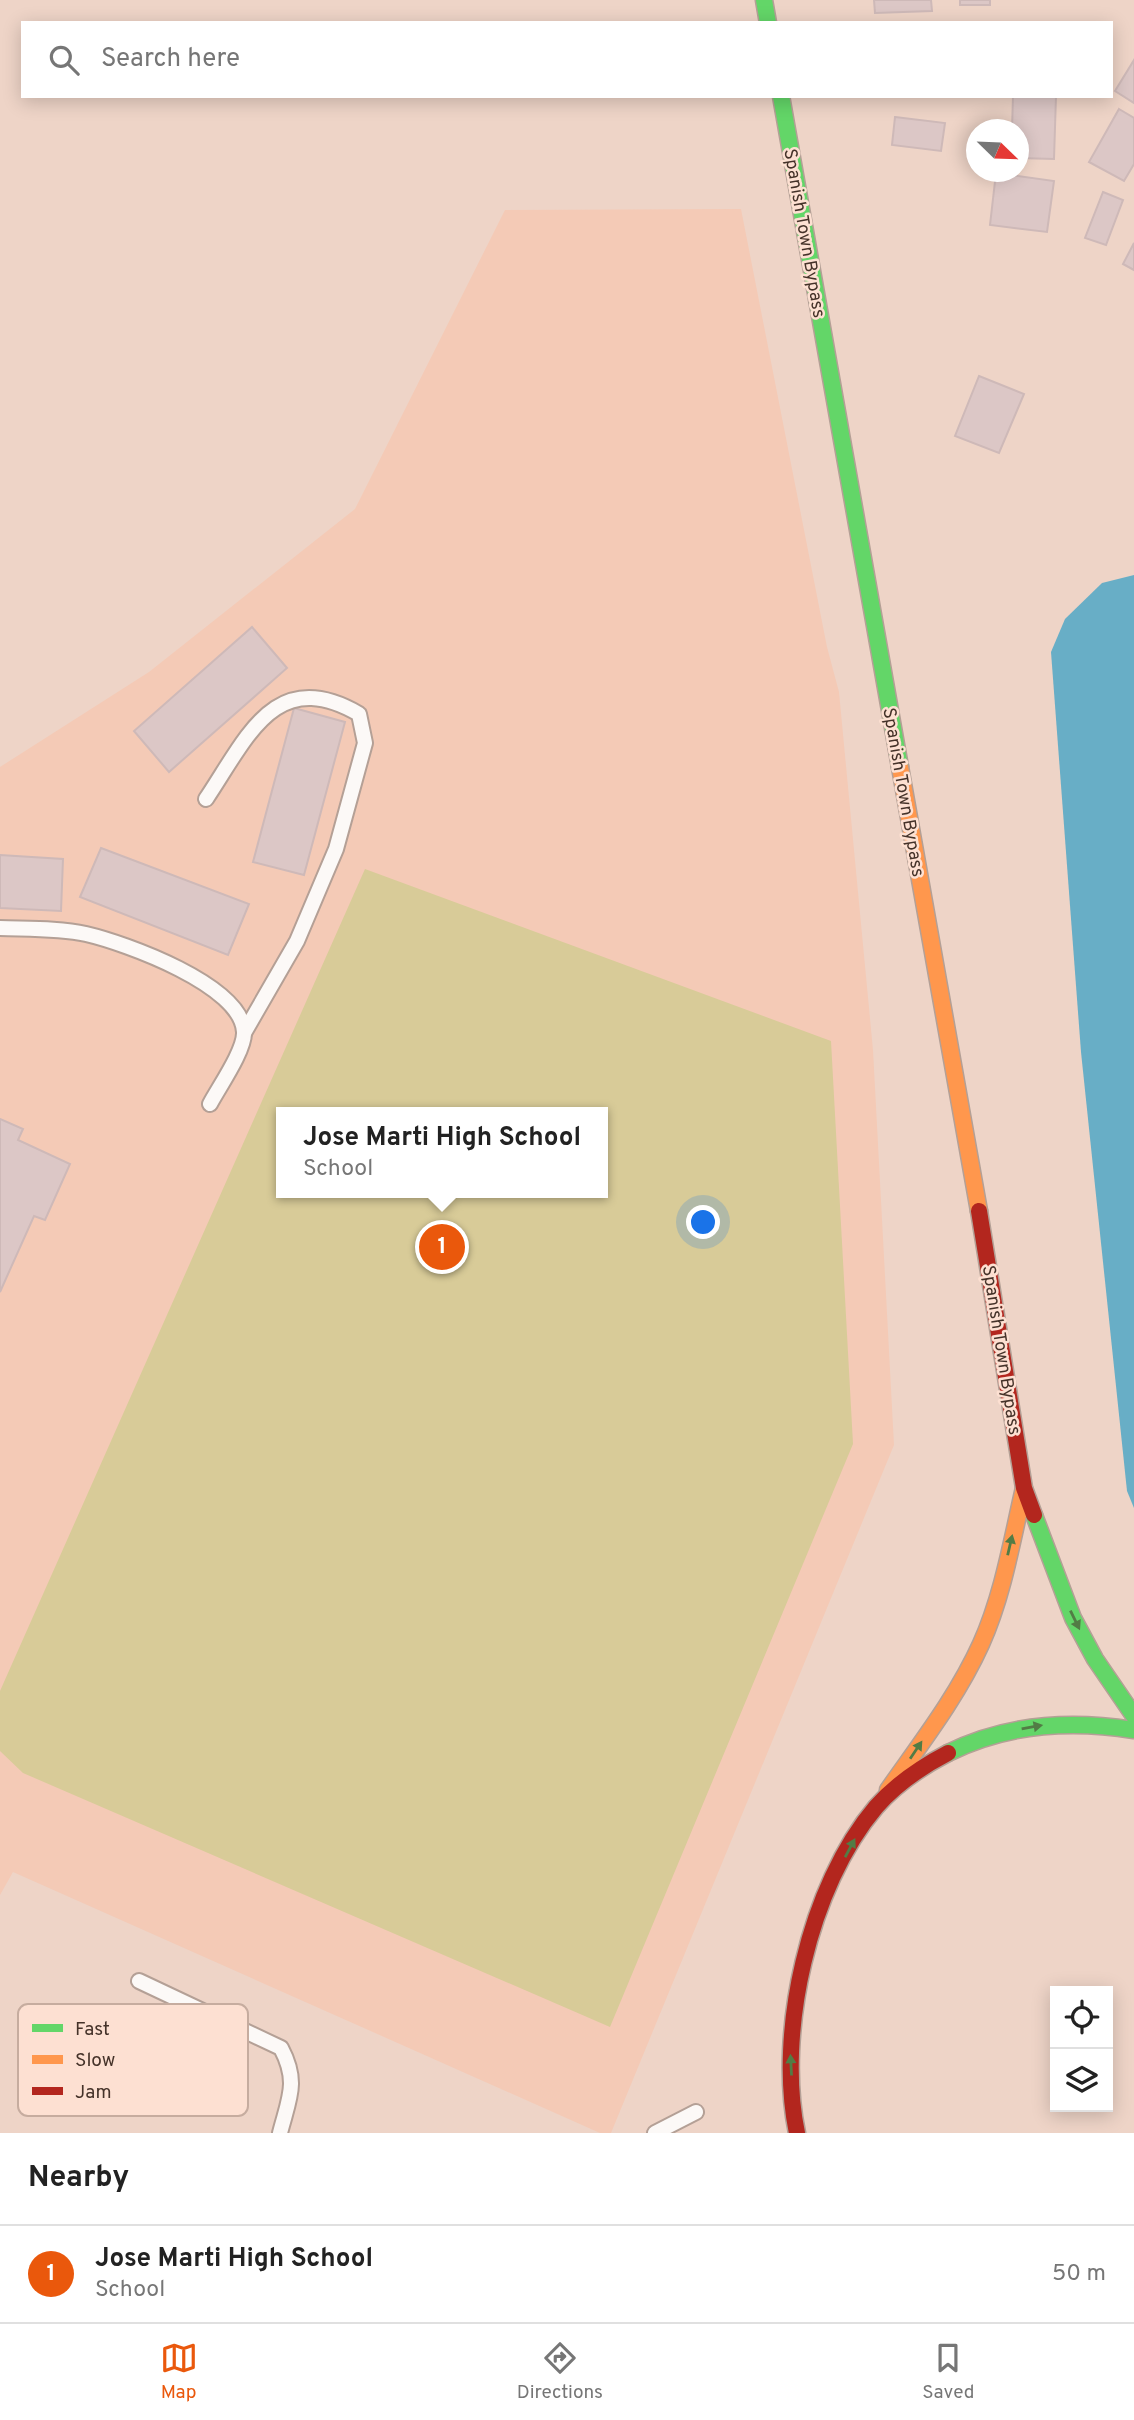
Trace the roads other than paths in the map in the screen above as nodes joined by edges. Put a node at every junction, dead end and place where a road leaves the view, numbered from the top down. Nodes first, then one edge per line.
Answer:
1 (764, 0) edge
2 (768, 21) edge
3 (781, 98) edge
4 (206, 799) dead end
5 (0, 928) edge
6 (244, 1033) junction
7 (210, 1104) dead end
8 (1024, 1488) junction
9 (1134, 1716) edge
10 (1134, 1730) edge
11 (877, 1806) junction
12 (139, 1981) dead end
13 (188, 2004) edge
14 (248, 2032) edge
15 (696, 2112) dead end
16 (280, 2133) edge
17 (656, 2133) edge
18 (797, 2133) edge

1 - 2 main road
3 - 8 main road, Spanish Town Bypass
4 - 6 lane
5 - 6 lane
6 - 7 lane
8 -> 9 main road, Spanish Town Bypass
11 -> 8 main road, Spanish Town Bypass
11 -> 10 main road
18 -> 11 main road, Spanish Town Bypass
12 - 13 lane
14 - 16 lane
15 - 17 lane

